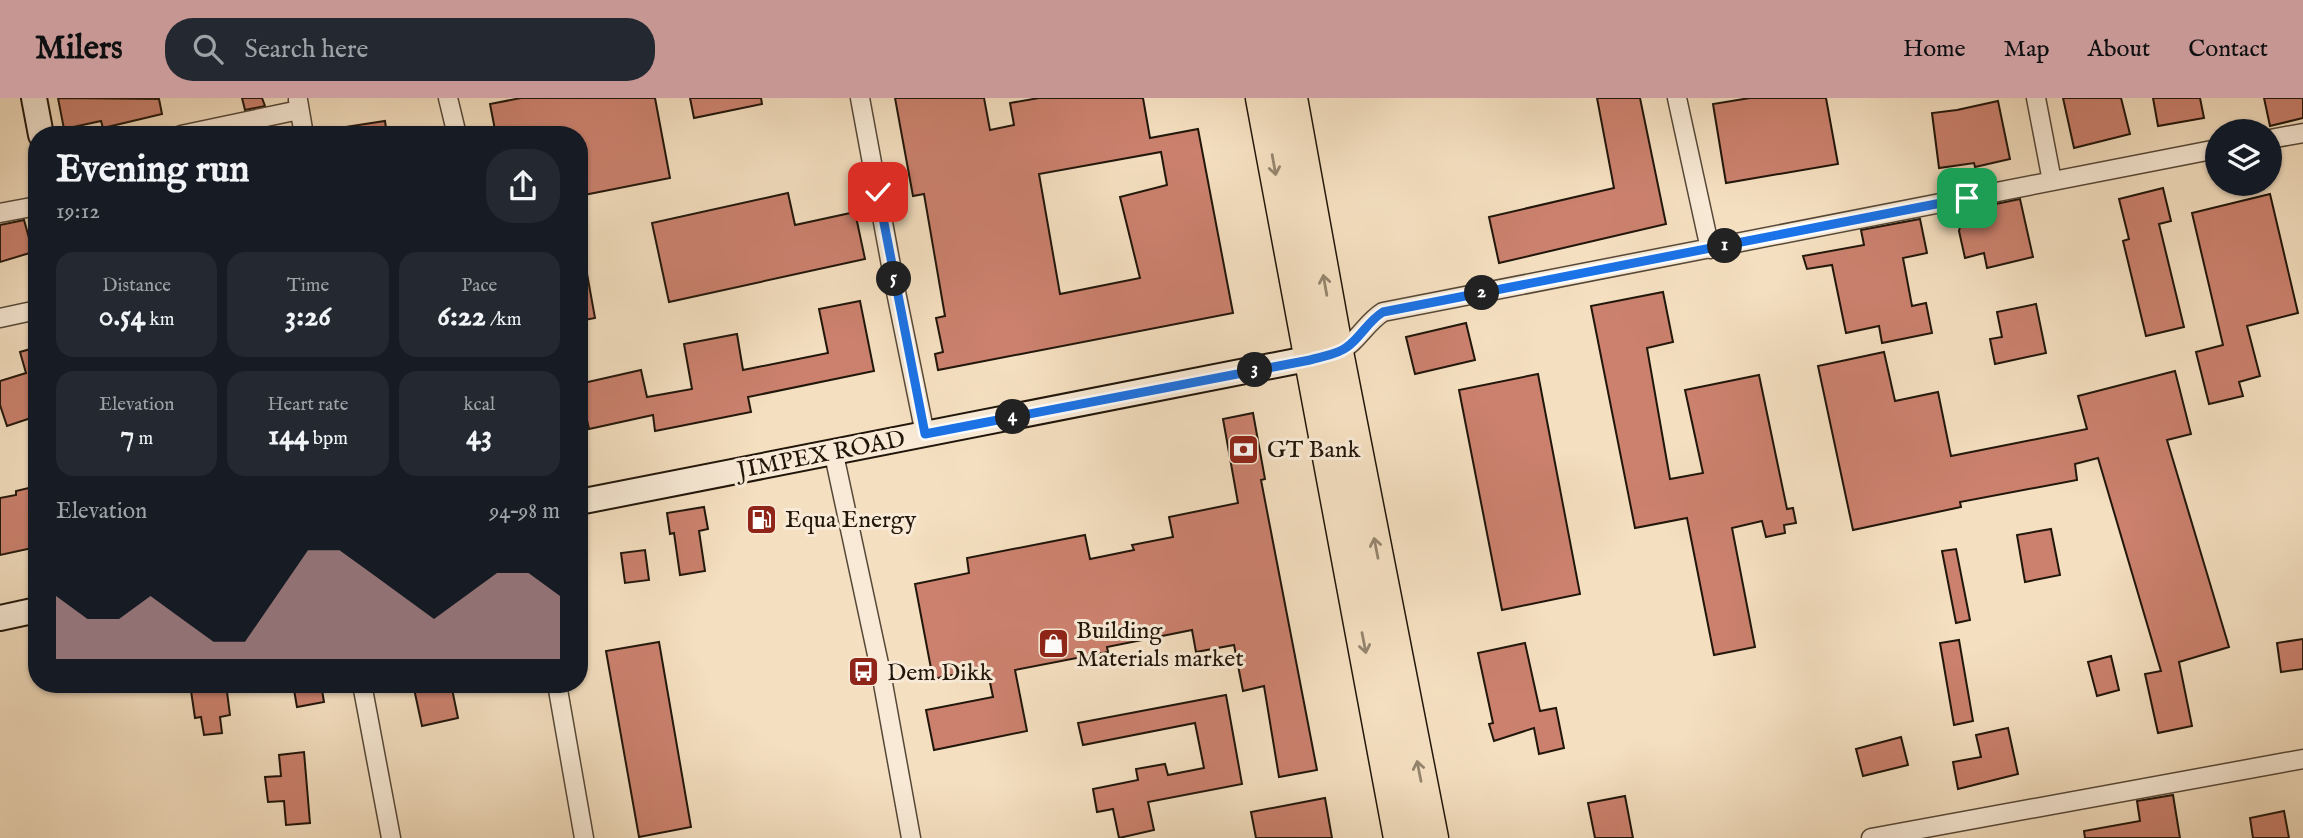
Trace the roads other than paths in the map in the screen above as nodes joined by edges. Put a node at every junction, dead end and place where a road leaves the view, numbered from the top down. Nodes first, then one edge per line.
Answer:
1 (34, 98) edge
2 (449, 98) edge
3 (860, 98) edge
4 (1262, 98) edge
5 (1292, 98) edge
6 (1677, 98) edge
7 (2036, 98) edge
8 (298, 104) edge
9 (39, 126) edge
10 (215, 126) edge
11 (302, 126) edge
12 (455, 126) edge
13 (2303, 133) edge
14 (2282, 137) edge
15 (2205, 151) edge
16 (2052, 181) junction
17 (28, 208) edge
18 (0, 213) edge
19 (1710, 249) junction
20 (28, 312) edge
21 (0, 318) edge
22 (1324, 356) junction
23 (925, 434) junction
24 (833, 450) junction
25 (588, 500) edge
26 (28, 612) edge
27 (0, 618) edge
28 (364, 693) edge
29 (559, 693) edge
30 (2303, 759) edge
31 (391, 838) edge
32 (584, 838) edge
33 (911, 838) edge
34 (1401, 838) edge
35 (1433, 838) edge
36 (1871, 838) edge

1 - 9 street
2 - 12 street
3 - 23 street
4 -> 22 highway
22 -> 5 highway
6 - 19 street
7 - 16 street
8 - 10 street
8 - 11 street
13 - 14 street
15 - 16 street
16 - 19 street
17 - 18 street
19 - 22 street
20 - 21 street
22 - 23 street, JIMPEX ROAD
22 -> 34 highway
35 -> 22 highway
23 - 24 street, JIMPEX ROAD
24 - 25 street, JIMPEX ROAD
24 - 33 street
26 - 27 street
28 - 31 street
29 - 32 street
30 - 36 street

